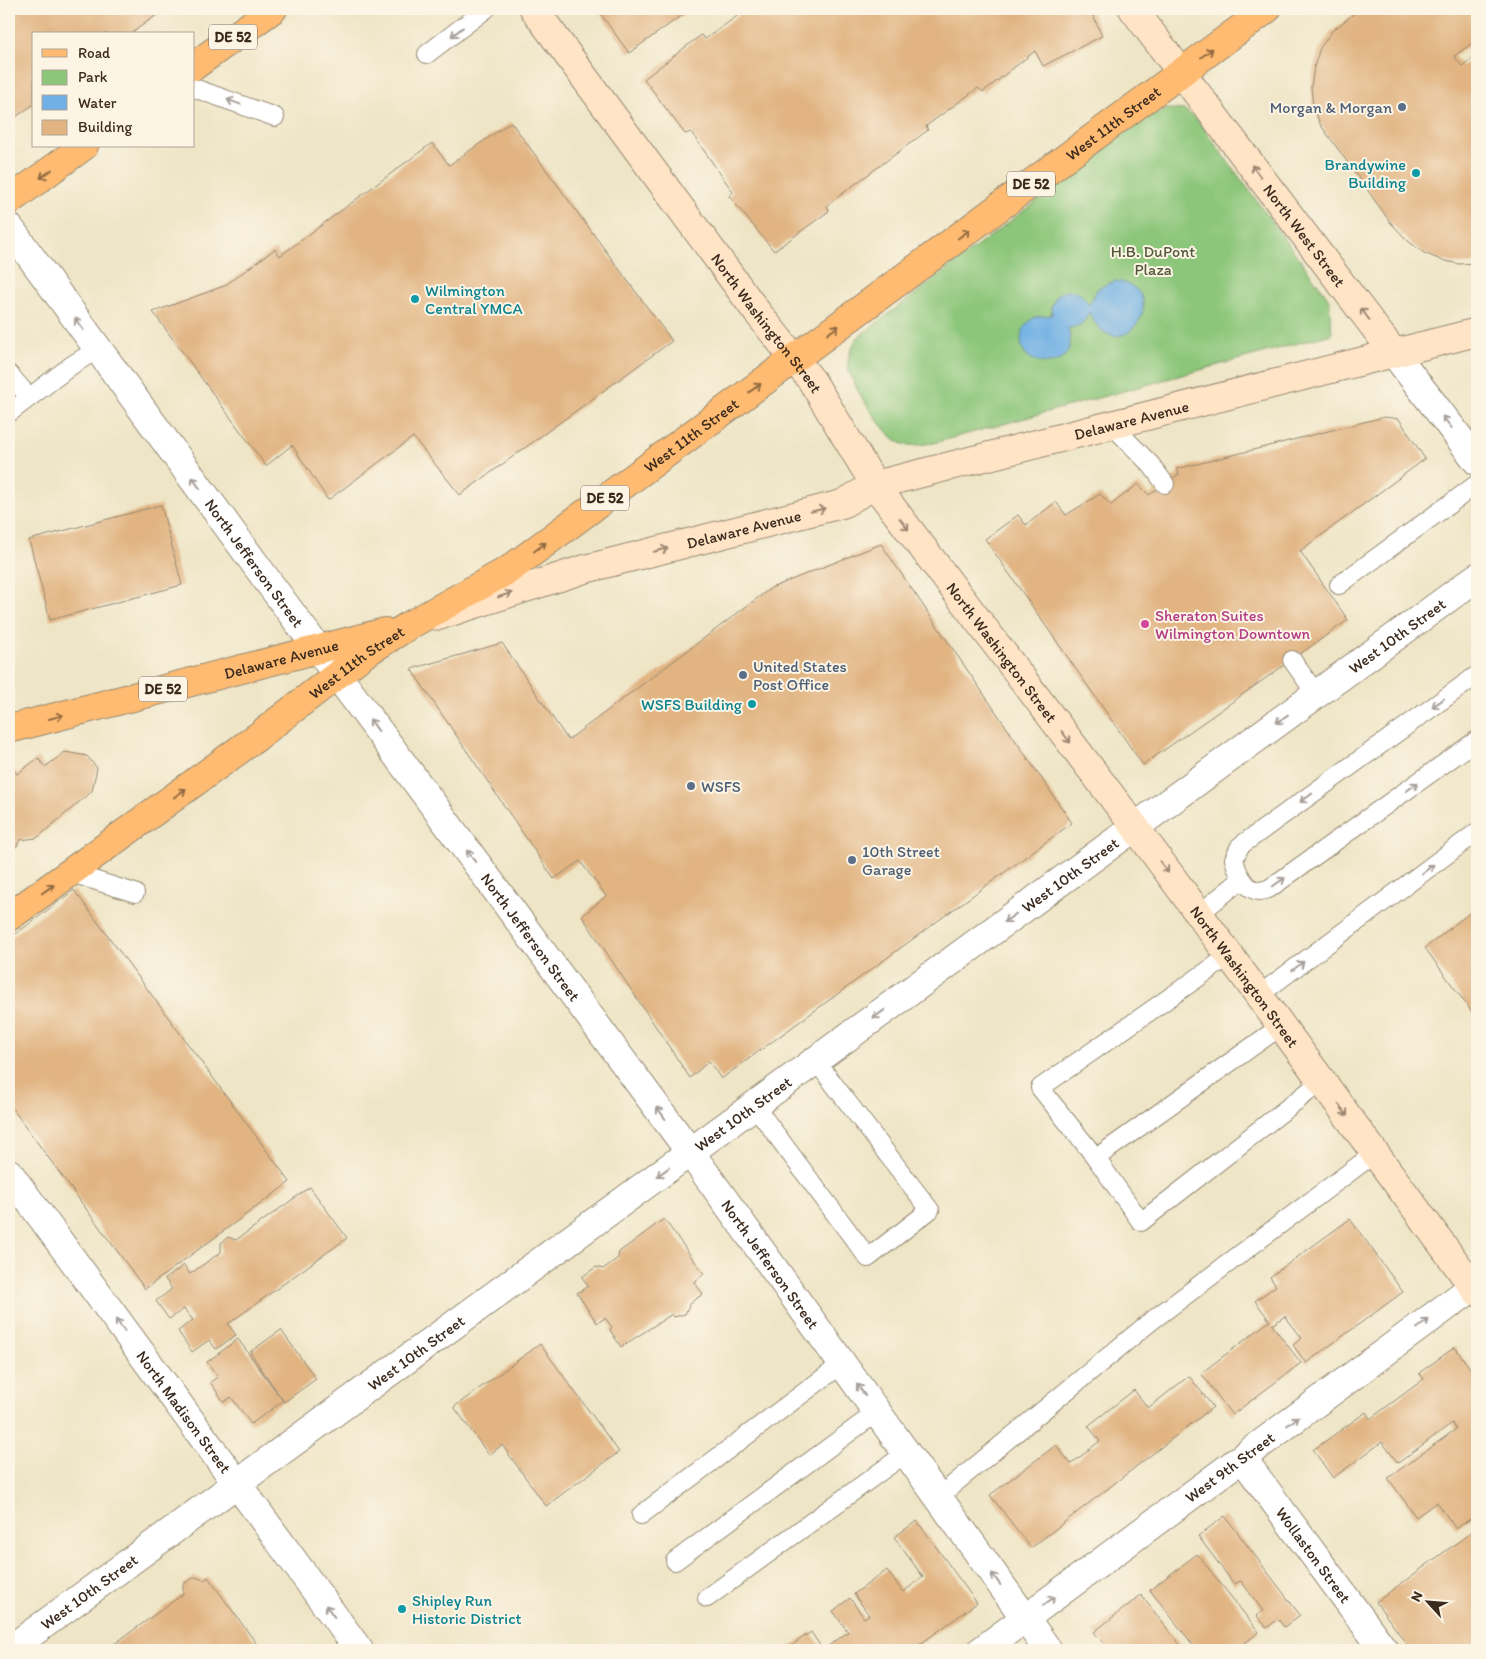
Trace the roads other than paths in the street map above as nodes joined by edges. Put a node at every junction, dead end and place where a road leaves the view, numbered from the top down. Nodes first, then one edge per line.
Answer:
1 (272, 9) edge
2 (486, 9) edge
3 (534, 9) edge
4 (1133, 9) edge
5 (1267, 9) edge
6 (427, 54) dead end
7 (195, 65) edge
8 (1182, 72) junction
9 (195, 88) edge
10 (275, 117) dead end
11 (81, 148) edge
12 (9, 201) edge
13 (9, 227) edge
14 (1477, 332) edge
15 (98, 349) junction
16 (1394, 353) junction
17 (794, 359) junction
18 (9, 374) edge
19 (29, 397) junction
20 (9, 414) edge
21 (1112, 424) junction
22 (1477, 461) edge
23 (1165, 484) dead end
24 (1477, 484) edge
25 (875, 485) junction
26 (1477, 576) edge
27 (1339, 585) dead end
28 (408, 626) junction
29 (318, 650) junction
30 (1292, 660) dead end
31 (1477, 675) edge
32 (338, 676) junction
33 (1316, 694) junction
34 (9, 729) edge
35 (1477, 740) edge
36 (1135, 827) junction
37 (1477, 832) edge
38 (71, 873) junction
39 (1242, 879) junction
40 (135, 892) dead end
41 (1199, 914) junction
42 (9, 918) edge
43 (1230, 956) junction
44 (1259, 995) junction
45 (1281, 1026) junction
46 (816, 1061) junction
47 (1322, 1081) junction
48 (754, 1106) junction
49 (690, 1152) junction
50 (1375, 1153) junction
51 (1096, 1158) junction
52 (9, 1173) edge
53 (1476, 1288) edge
54 (842, 1364) junction
55 (876, 1412) junction
56 (906, 1453) junction
57 (1243, 1459) junction
58 (236, 1483) junction
59 (937, 1498) junction
60 (641, 1515) dead end
61 (675, 1561) dead end
62 (707, 1598) dead end
63 (1025, 1619) junction
64 (9, 1650) edge
65 (359, 1650) edge
66 (982, 1650) edge
67 (1048, 1650) edge
68 (1384, 1650) edge

1 - 7 main road, DE 52
2 -> 6 lane
3 - 17 main road, North Washington Street
4 - 8 main road, North West Street
8 -> 5 main road, West 11th Street / DE 52
16 -> 8 main road, North West Street
17 -> 8 main road, West 11th Street / DE 52
10 -> 9 lane
11 -> 12 main road
15 -> 13 street, North Jefferson Street
14 - 16 main road, Delaware Avenue
15 - 19 lane
29 -> 15 street, North Jefferson Street
16 - 21 main road, Delaware Avenue
22 -> 16 street, North West Street
17 - 25 main road, North Washington Street
28 -> 17 main road, West 11th Street / DE 52
18 - 19 lane
19 - 20 lane
21 - 23 lane
21 - 25 main road, Delaware Avenue
24 - 27 lane
28 -> 25 main road, Delaware Avenue
25 -> 36 main road, North Washington Street
26 - 33 street, West 10th Street
28 - 29 main road, Delaware Avenue / DE 52
28 - 32 main road, West 11th Street
29 - 32 street, North Jefferson Street
34 -> 29 main road, Delaware Avenue / DE 52
30 - 33 lane
31 -> 39 lane
38 -> 32 main road, West 11th Street
49 -> 32 street, North Jefferson Street
33 -> 36 street, West 10th Street
39 -> 35 lane
36 -> 41 main road, North Washington Street
36 -> 46 street, West 10th Street
44 -> 37 lane
38 - 40 lane
42 -> 38 main road, West 11th Street
39 - 41 lane
41 - 43 main road, North Washington Street
43 - 44 main road, North Washington Street
43 - 51 lane
44 - 45 main road, North Washington Street
45 - 47 main road, North Washington Street
45 - 51 lane
46 - 48 street, West 10th Street
46 - 48 lane
47 -> 50 main road, North Washington Street
47 - 51 lane
48 - 49 street, West 10th Street
49 - 54 street, North Jefferson Street
49 -> 58 street, West 10th Street
50 - 53 main road, North Washington Street
50 - 59 lane
58 -> 52 street, North Madison Street
57 -> 53 street, West 9th Street
55 -> 54 street, North Jefferson Street
54 - 60 lane
55 - 56 street, North Jefferson Street
55 - 61 lane
56 - 59 street, North Jefferson Street
56 - 62 lane
63 -> 57 street, West 9th Street
57 - 68 street, Wollaston Street
58 - 64 street, West 10th Street
65 -> 58 street, North Madison Street
63 -> 59 street, North Jefferson Street
63 - 66 street, West 9th Street
63 - 67 street, North Jefferson Street

